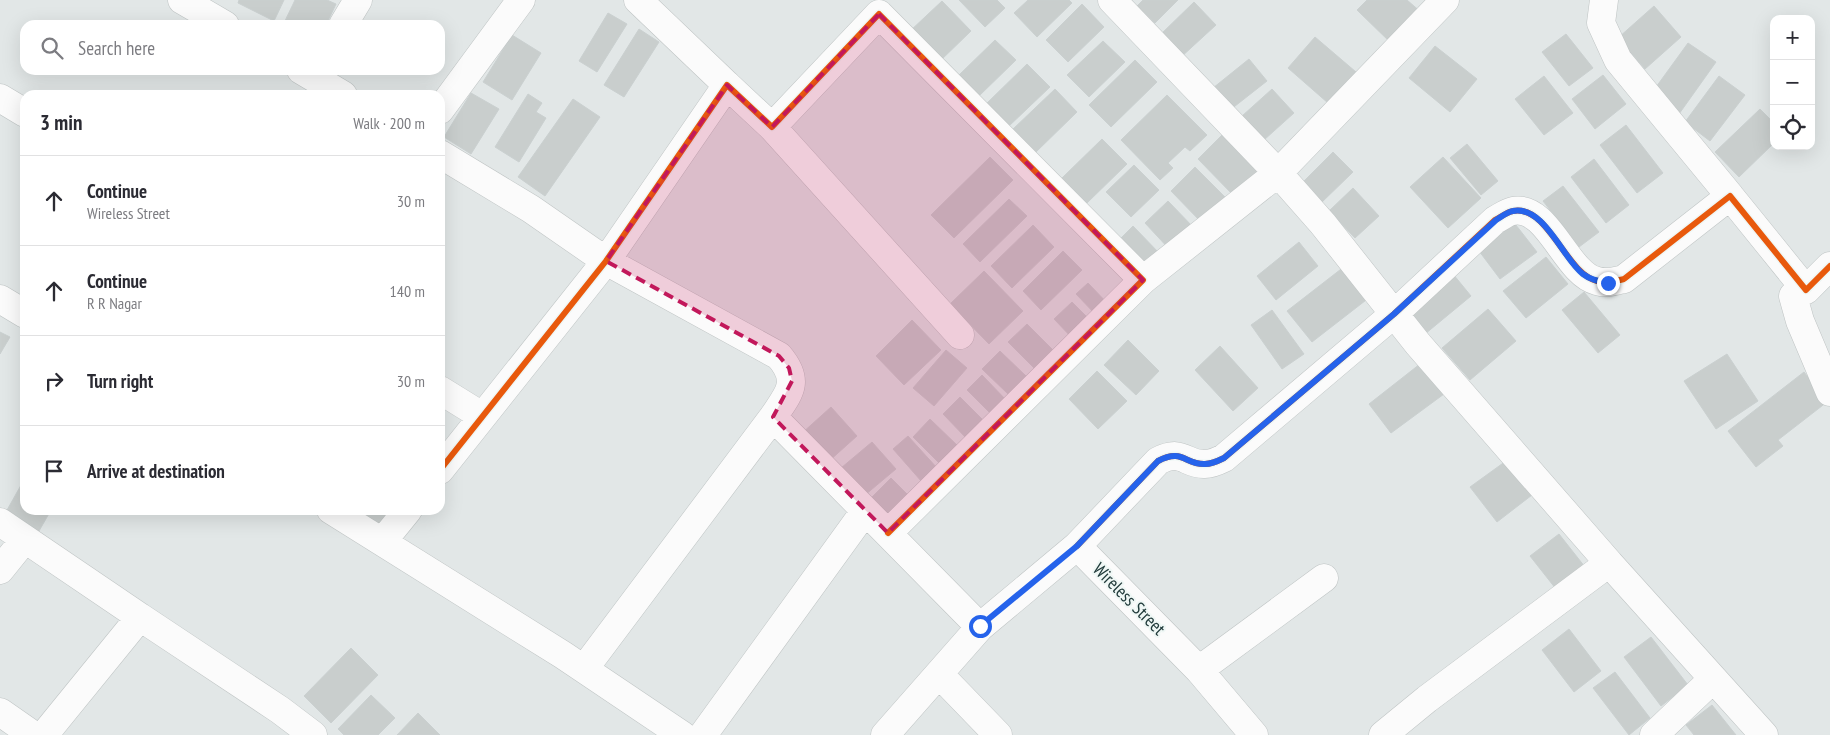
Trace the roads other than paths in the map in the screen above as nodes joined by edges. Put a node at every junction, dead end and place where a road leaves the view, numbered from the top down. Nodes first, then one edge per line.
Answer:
1 (182, 0) edge
2 (358, 0) edge
3 (521, 0) edge
4 (638, 0) edge
5 (1112, 0) edge
6 (1445, 0) edge
7 (1604, 0) edge
8 (885, 7) edge
9 (216, 20) edge
10 (346, 20) edge
11 (307, 78) edge
12 (727, 85) junction
13 (332, 90) edge
14 (0, 98) edge
15 (445, 103) edge
16 (20, 110) edge
17 (772, 127) junction
18 (445, 157) edge
19 (1278, 173) junction
20 (1730, 196) junction
21 (606, 260) junction
22 (1830, 266) edge
23 (1142, 280) junction
24 (1806, 290) junction
25 (0, 299) edge
26 (20, 311) edge
27 (1394, 314) junction
28 (960, 335) dead end
29 (1830, 392) edge
30 (445, 393) edge
31 (482, 416) junction
32 (773, 417) junction
33 (445, 464) edge
34 (865, 510) junction
35 (339, 515) edge
36 (404, 515) edge
37 (0, 522) edge
38 (888, 533) junction
39 (25, 539) junction
40 (382, 542) junction
41 (1077, 546) junction
42 (1610, 563) junction
43 (0, 570) edge
44 (1324, 578) dead end
45 (140, 617) junction
46 (980, 626) junction
47 (584, 669) junction
48 (1199, 670) junction
49 (939, 674) junction
50 (1713, 679) junction
51 (0, 712) edge
52 (29, 733) edge
53 (313, 735) edge
54 (682, 735) edge
55 (703, 735) edge
56 (885, 735) edge
57 (998, 735) edge
58 (1254, 735) edge
59 (1382, 735) edge
60 (1654, 735) edge
61 (1764, 735) edge

1 - 9 street
2 - 10 street
3 - 15 street
4 - 12 street
5 - 19 street
6 - 19 street
7 - 20 street
8 - 17 street
8 - 23 street
11 - 13 street
12 - 17 street
12 - 21 street
14 - 16 street
17 - 28 street
18 - 21 street
19 - 23 street
19 - 27 street
20 - 24 street
20 - 27 street
21 - 31 street
21 - 32 street
22 - 24 street
23 - 38 street
24 - 29 street
25 - 26 street
27 - 41 street
27 - 42 street
30 - 31 street
31 - 33 street
32 - 34 street
32 - 47 street
34 - 38 street
34 - 55 street
35 - 40 street
36 - 40 street
37 - 39 street
38 - 46 street
39 - 43 street
39 - 45 street
40 - 47 street
41 - 46 street
41 - 48 street, Wireless Street
42 - 50 street
42 - 59 street
44 - 48 street
45 - 52 street
45 - 53 street
46 - 49 street
47 - 54 street
48 - 58 street, Wireless Street
49 - 56 street
49 - 57 street
50 - 60 street
50 - 61 street
51 - 52 street

